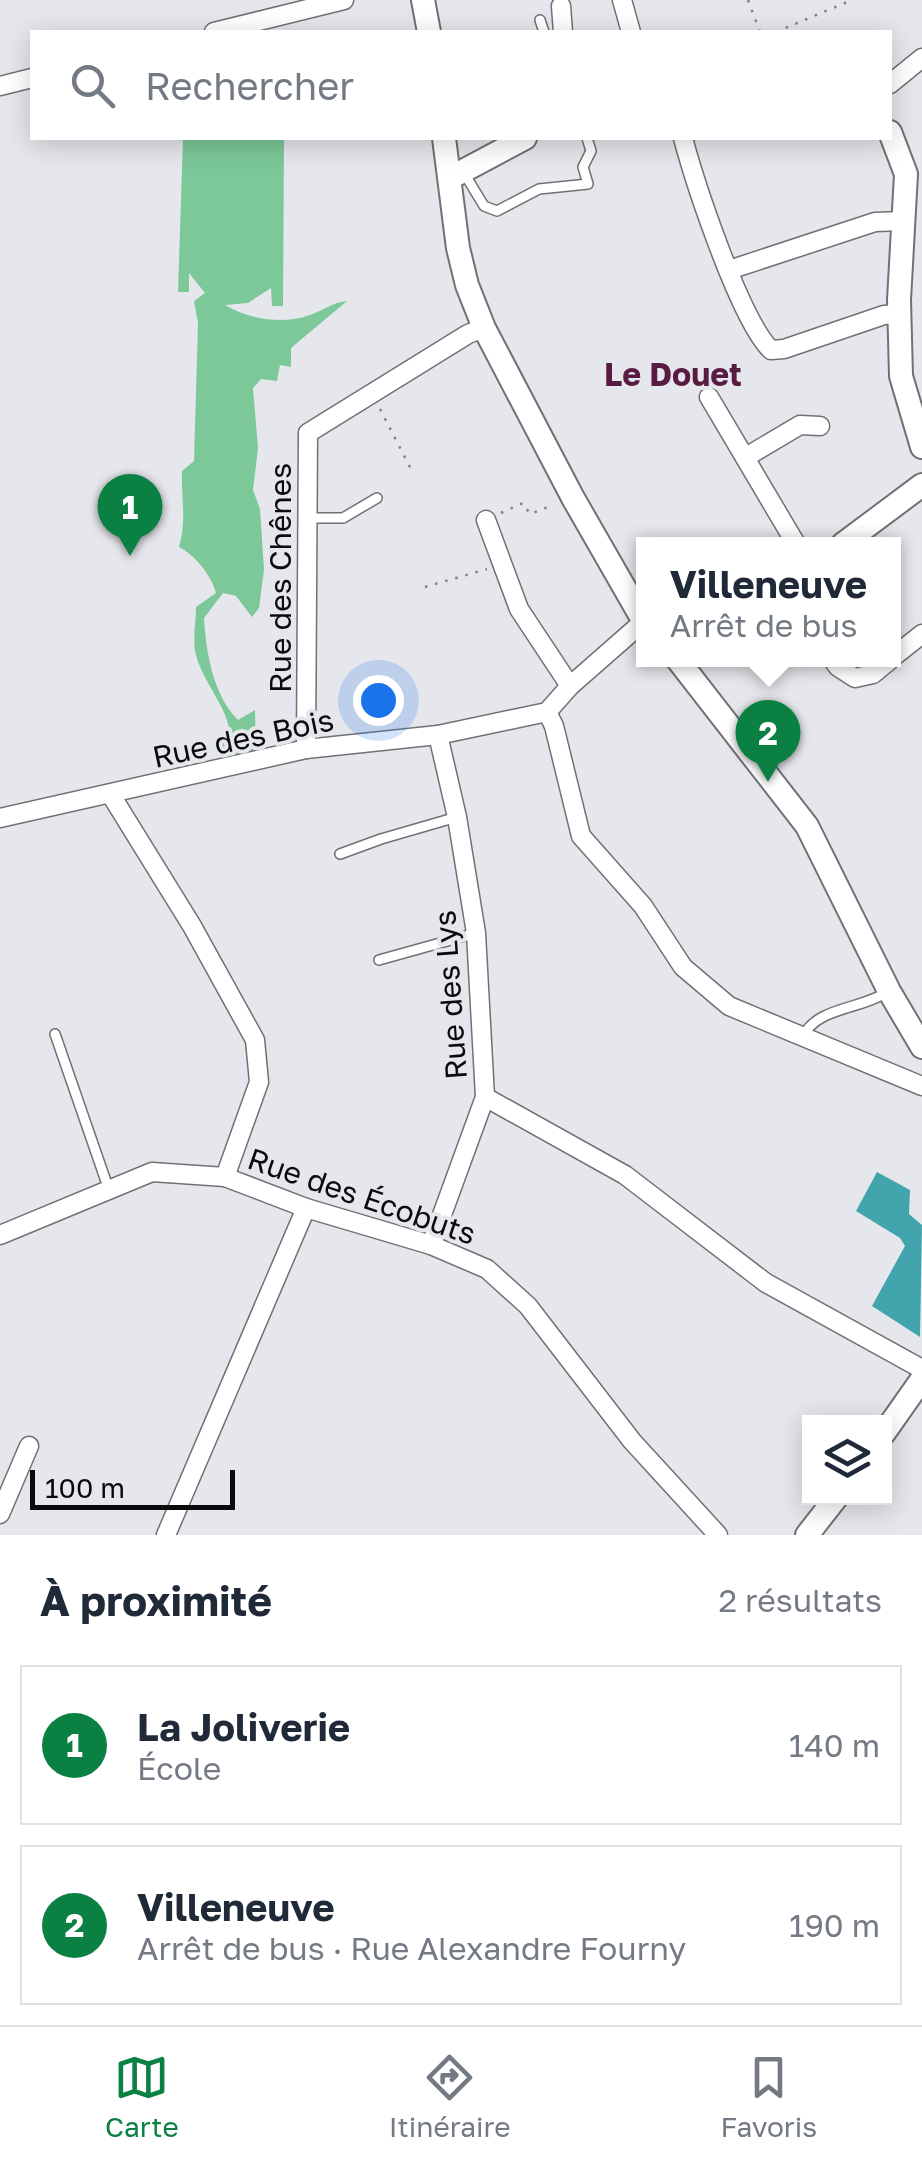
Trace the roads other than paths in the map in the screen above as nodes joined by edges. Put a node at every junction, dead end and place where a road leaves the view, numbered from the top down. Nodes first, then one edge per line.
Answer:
1 (344, 0) edge
2 (424, 0) edge
3 (622, 0) edge
4 (562, 6) dead end
5 (540, 20) dead end
6 (222, 30) edge
7 (428, 30) edge
8 (543, 30) edge
9 (563, 30) edge
10 (630, 30) edge
11 (922, 58) edge
12 (30, 78) edge
13 (892, 82) edge
14 (0, 86) edge
15 (892, 137) edge
16 (445, 140) edge
17 (520, 140) edge
18 (588, 140) edge
19 (684, 140) edge
20 (458, 170) junction
21 (902, 221) junction
22 (730, 270) junction
23 (898, 314) junction
24 (484, 328) junction
25 (709, 397) dead end
26 (916, 409) edge
27 (820, 426) dead end
28 (922, 448) edge
29 (746, 458) junction
30 (922, 485) edge
31 (377, 498) dead end
32 (308, 518) junction
33 (486, 520) road end
34 (792, 537) edge
35 (852, 537) edge
36 (636, 609) edge
37 (636, 627) edge
38 (922, 634) edge
39 (901, 651) edge
40 (686, 667) edge
41 (838, 667) edge
42 (881, 667) edge
43 (570, 686) junction
44 (546, 712) junction
45 (438, 735) junction
46 (306, 749) junction
47 (111, 795) junction
48 (0, 818) edge
49 (457, 818) junction
50 (340, 854) dead end
51 (476, 933) junction
52 (379, 960) dead end
53 (889, 991) junction
54 (918, 1033) edge
55 (54, 1034) dead end
56 (802, 1038) junction
57 (922, 1086) edge
58 (485, 1097) junction
59 (225, 1177) junction
60 (109, 1190) junction
61 (306, 1208) junction
62 (0, 1236) edge
63 (432, 1244) junction
64 (922, 1369) edge
65 (922, 1379) edge
66 (892, 1422) edge
67 (29, 1446) dead end
68 (2, 1503) edge
69 (831, 1505) edge
70 (168, 1531) edge
71 (188, 1535) edge
72 (718, 1535) edge
73 (807, 1535) edge

1 - 6 street
2 - 7 street
3 - 10 street
4 - 9 street
5 - 8 lane
11 - 13 street
12 - 14 street
15 - 21 street
16 - 20 street
17 - 20 street
18 - 20 lane
19 - 22 street
20 - 24 street
21 - 22 street
21 - 23 street
22 - 23 street
23 - 26 street
24 - 32 street, Rue des Chênes
24 - 36 street
25 - 29 street
26 - 28 street
27 - 29 street
29 - 34 street
30 - 35 street
31 - 32 lane
32 - 46 street, Rue des Chênes
33 - 43 street
37 - 43 street
38 - 39 street
40 - 53 street
41 - 42 street
43 - 44 street
44 - 45 street, Rue des Bois
44 - 56 street
45 - 46 street, Rue des Bois
45 - 49 street, Rue des Lys
46 - 47 street, Rue des Bois
47 - 48 street, Rue des Bois
47 - 59 street
49 - 50 lane
49 - 51 street, Rue des Lys
51 - 52 lane
51 - 58 street, Rue des Lys
53 - 54 street
53 - 56 lane
55 - 60 lane
56 - 57 street
58 - 63 street, Rue des Lys
58 - 64 street
59 - 60 street, Rue des Écobuts
59 - 61 street, Rue des Écobuts
60 - 62 street, Rue des Écobuts
61 - 63 street, Rue des Écobuts
61 - 70 street
63 - 72 street, Rue des Écobuts
65 - 66 street
67 - 68 street
69 - 73 street
70 - 71 street

